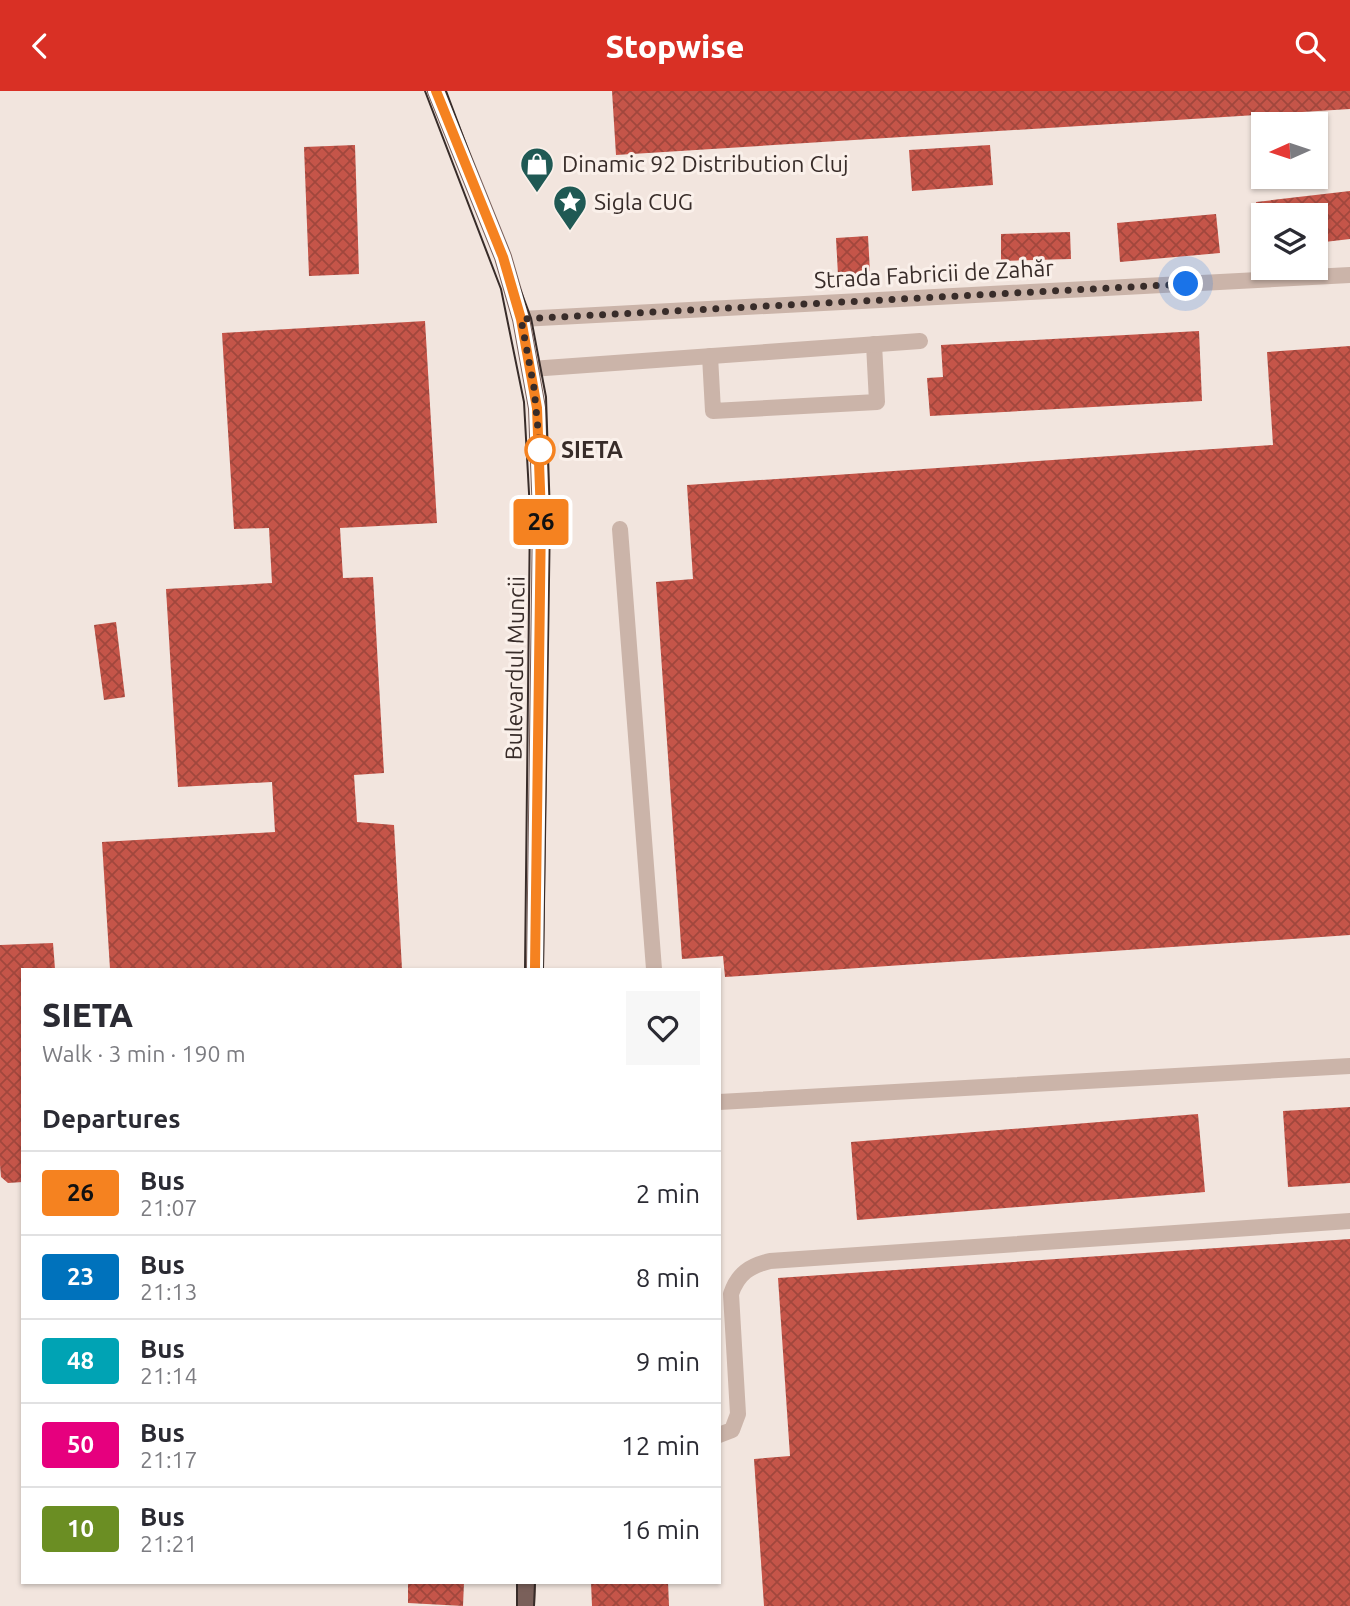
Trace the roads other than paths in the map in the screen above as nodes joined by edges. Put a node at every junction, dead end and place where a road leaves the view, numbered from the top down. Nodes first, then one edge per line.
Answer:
1 (436, 91) edge
2 (1350, 275) edge
3 (521, 319) junction
4 (920, 341) dead end
5 (874, 344) junction
6 (710, 356) junction
7 (531, 369) junction
8 (620, 529) dead end
9 (535, 968) edge
10 (654, 968) edge
11 (1350, 1066) edge
12 (721, 1102) edge
13 (1350, 1221) edge
14 (721, 1434) edge
15 (527, 1584) edge
16 (526, 1606) edge

1 - 3 main road, Bulevardul Muncii
2 - 3 lane, Strada Fabricii de Zahăr
3 - 7 main road, Bulevardul Muncii
4 - 5 lane
5 - 6 lane
5 - 6 lane
6 - 7 lane
7 - 9 main road, Bulevardul Muncii
8 - 10 lane
11 - 12 lane
13 - 14 lane
15 - 16 main road

